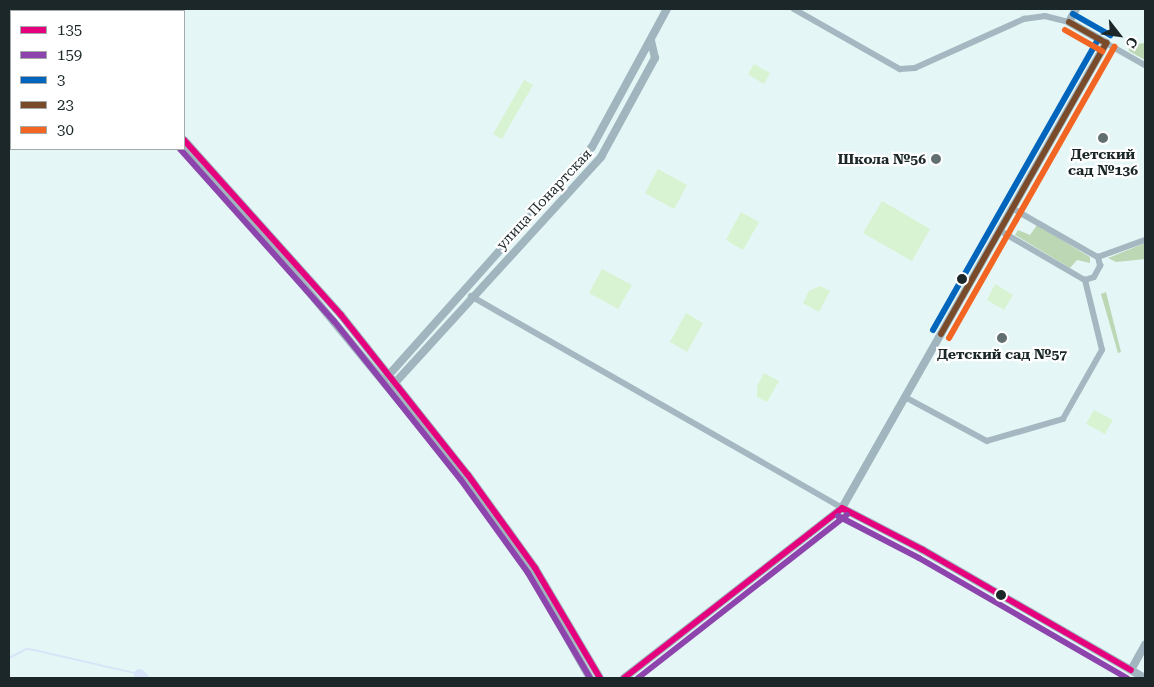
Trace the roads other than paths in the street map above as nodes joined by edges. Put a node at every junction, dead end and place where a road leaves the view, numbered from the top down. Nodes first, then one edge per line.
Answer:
1 (667, 9) edge
2 (794, 9) edge
3 (1076, 9) edge
4 (1068, 22) junction
5 (651, 40) junction
6 (1106, 43) junction
7 (644, 52) junction
8 (655, 58) junction
9 (1145, 65) edge
10 (185, 141) edge
11 (184, 150) edge
12 (1012, 208) junction
13 (999, 230) junction
14 (1145, 240) edge
15 (1098, 257) junction
16 (490, 260) junction
17 (498, 267) junction
18 (1085, 280) junction
19 (472, 296) junction
20 (389, 374) junction
21 (382, 382) junction
22 (395, 383) junction
23 (389, 390) junction
24 (905, 397) junction
25 (842, 508) junction
26 (1145, 645) edge
27 (1131, 670) junction
28 (590, 678) edge
29 (600, 678) edge
30 (624, 678) edge
31 (1145, 678) edge

1 - 5 main road, улица Понартская
2 - 4 street
3 - 4 main road
4 - 6 main road
5 - 7 main road, улица Понартская
5 - 8 main road
6 - 9 street
6 - 12 main road
7 - 8 main road
7 - 16 main road, улица Понартская
8 - 17 main road, улица Понартская
10 - 20 main road
11 - 21 main road
12 - 13 main road
12 - 15 street
13 - 18 street
13 - 24 main road
14 - 15 street
15 - 18 street
16 - 17 main road, улица Понартская
16 - 20 main road, улица Понартская
17 - 19 main road, улица Понартская
18 - 24 street
19 - 22 main road, улица Понартская
19 - 25 street
20 - 21 main road, улица Понартская
20 - 22 main road
21 - 23 main road
22 - 23 main road, улица Понартская
22 - 29 main road
23 - 28 main road
24 - 25 main road
25 - 27 main road
25 - 30 main road
26 - 27 main road
27 - 31 main road

